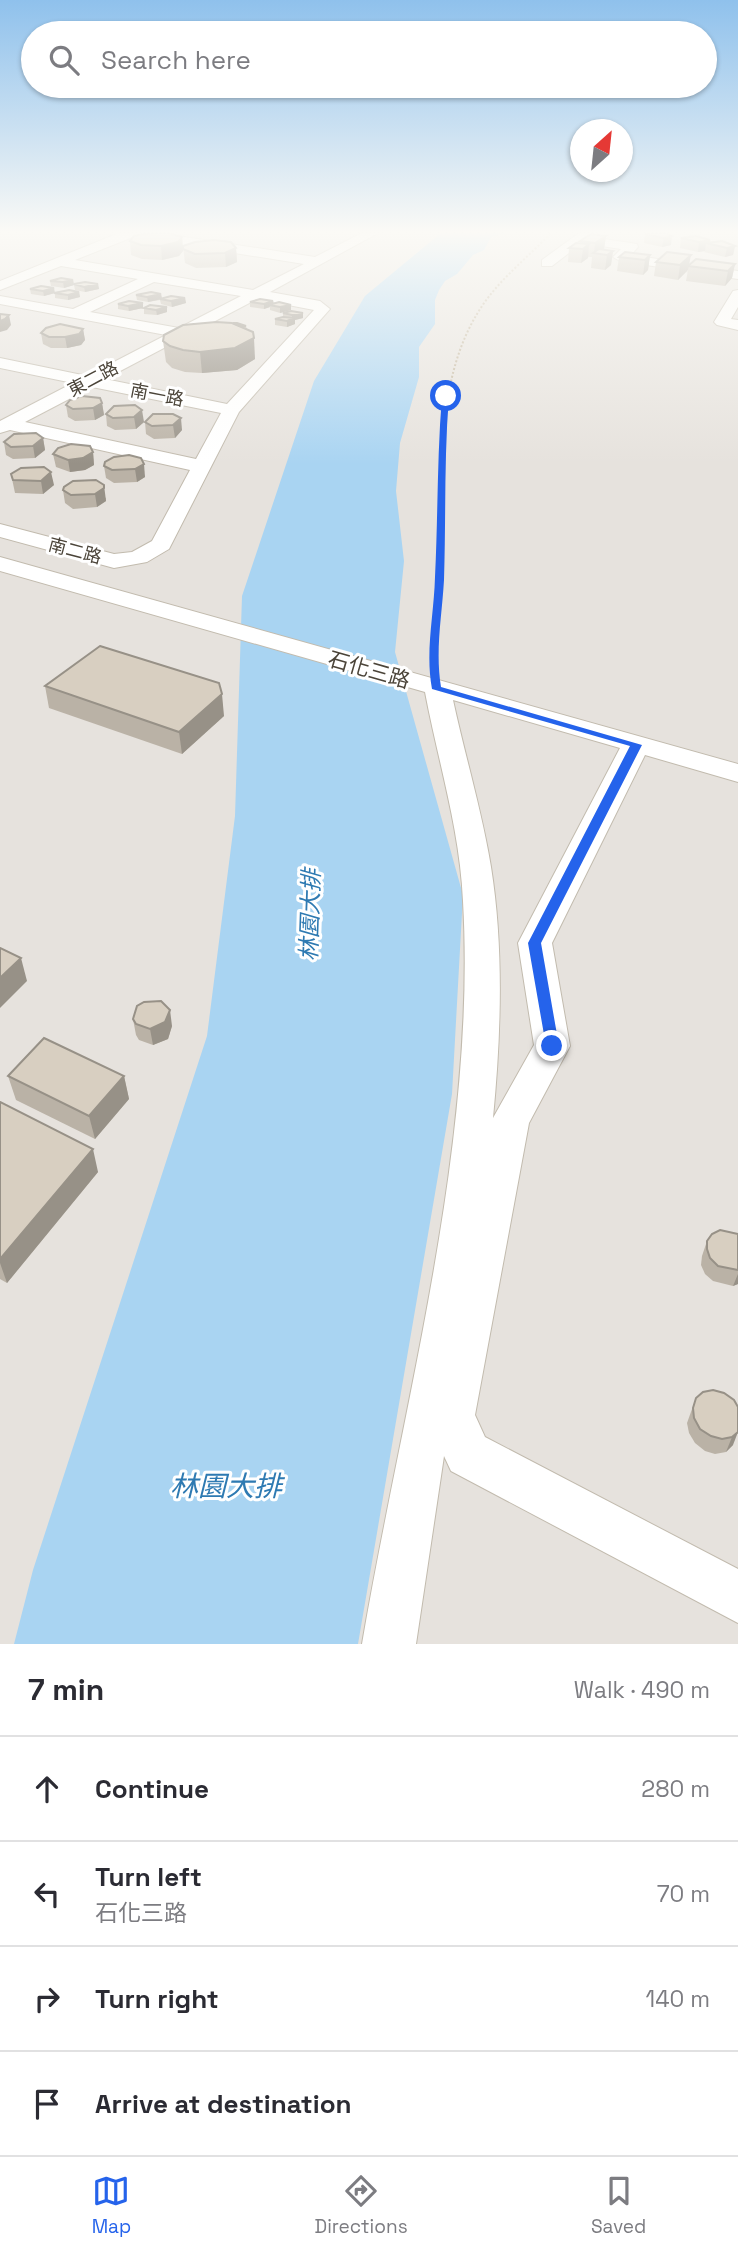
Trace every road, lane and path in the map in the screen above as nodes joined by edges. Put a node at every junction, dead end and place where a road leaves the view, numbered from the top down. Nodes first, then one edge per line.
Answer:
1 (51, 310) edge
2 (83, 310) edge
3 (227, 310) edge
4 (322, 310) edge
5 (480, 310) edge
6 (731, 310) edge
7 (74, 314) junction
8 (738, 326) edge
9 (182, 333) junction
10 (0, 363) edge
11 (88, 381) junction
12 (231, 410) junction
13 (5, 426) edge
14 (200, 466) junction
15 (0, 530) edge
16 (0, 565) edge
17 (444, 691) junction
18 (636, 745) junction
19 (738, 774) edge
20 (738, 1597) edge
21 (389, 1644) edge

1 - 7 street
2 - 7 street
3 - 9 street, 東二路
4 - 12 street
5 - 17 path
6 - 8 street
7 - 9 street
9 - 11 street, 東二路
10 - 11 street, 南一路
11 - 12 street, 南一路
11 - 13 street, 東二路
12 - 14 street
13 - 14 street
14 - 15 street, 南二路
16 - 17 street, 石化三路
17 - 18 street, 石化三路
17 - 21 street
18 - 19 street, 石化三路
18 - 20 street

